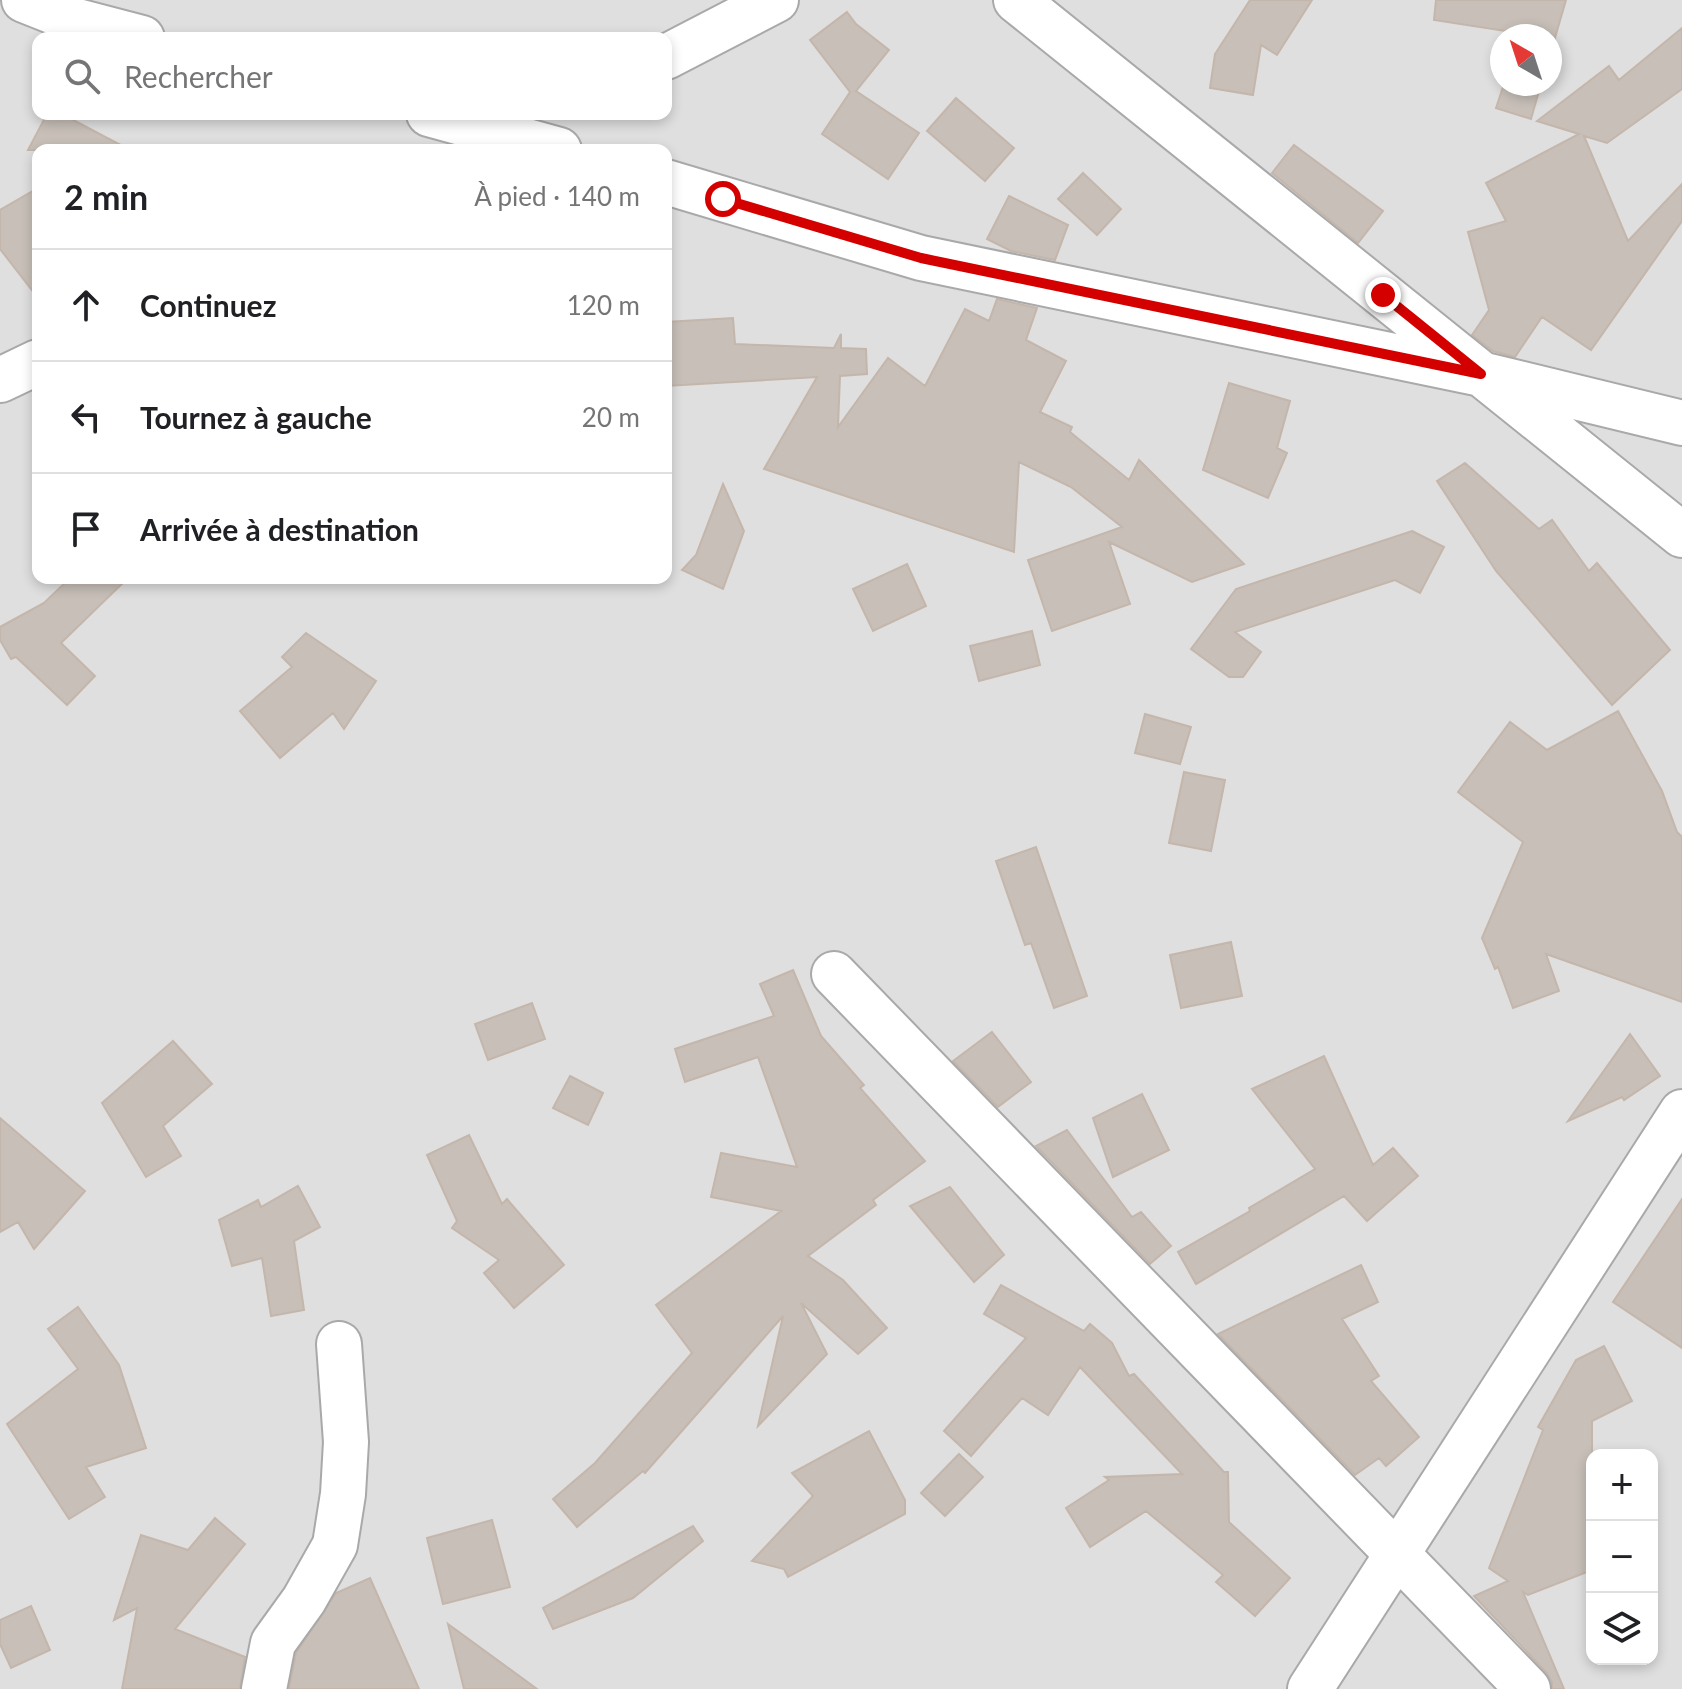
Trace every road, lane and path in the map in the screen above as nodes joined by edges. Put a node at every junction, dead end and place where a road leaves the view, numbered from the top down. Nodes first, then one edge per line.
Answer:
1 (24, 0) edge
2 (776, 0) edge
3 (1016, 0) edge
4 (119, 32) edge
5 (672, 54) edge
6 (443, 120) edge
7 (543, 120) edge
8 (498, 143) edge
9 (672, 184) edge
10 (32, 365) edge
11 (1481, 374) junction
12 (0, 380) edge
13 (1682, 423) edge
14 (1682, 535) edge
15 (834, 974) dead end
16 (1682, 1112) edge
17 (339, 1344) dead end
18 (1397, 1553) junction
19 (264, 1689) edge
20 (1310, 1689) edge
21 (1528, 1689) edge

1 - 4 street
2 - 5 street
3 - 11 street
6 - 8 street
7 - 8 street
9 - 11 street
10 - 12 street
11 - 13 street
11 - 14 street
15 - 18 street
16 - 18 street
17 - 19 street
18 - 20 street
18 - 21 street

